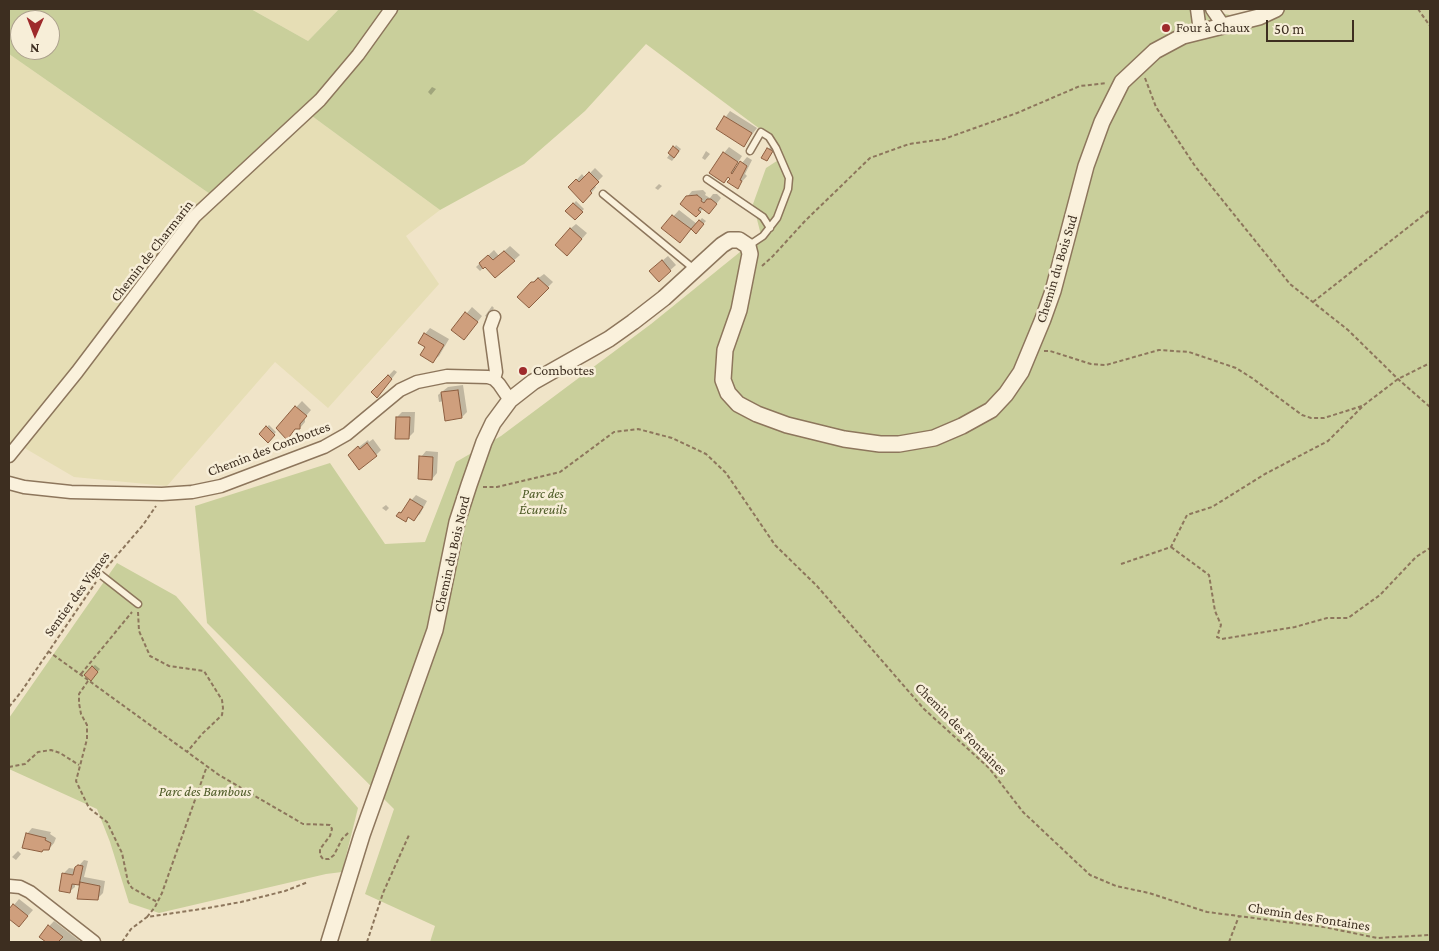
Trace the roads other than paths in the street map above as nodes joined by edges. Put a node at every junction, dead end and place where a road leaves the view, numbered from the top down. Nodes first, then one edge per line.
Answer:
1 (391, 9) edge
2 (1197, 9) edge
3 (1212, 9) edge
4 (1276, 9) edge
5 (1223, 25) junction
6 (1200, 31) junction
7 (750, 151) dead end
8 (707, 179) dead end
9 (604, 194) dead end
10 (770, 228) junction
11 (749, 250) junction
12 (695, 270) junction
13 (494, 317) dead end
14 (494, 378) junction
15 (510, 400) junction
16 (9, 456) edge
17 (9, 483) edge
18 (101, 575) road end
19 (138, 604) road end
20 (9, 886) edge
21 (94, 942) edge
22 (329, 942) edge

1 - 16 street, Chemin de Charmarin
2 - 6 street
3 - 5 street
4 - 5 street, Chemin du Bois Sud
5 - 6 street, Chemin du Bois Sud
6 - 11 street, Chemin du Bois Sud
7 - 10 lane
8 - 10 lane
9 - 12 lane
10 - 11 lane
11 - 12 street, Chemin du Bois Nord
12 - 15 street, Chemin du Bois Nord
13 - 14 street
14 - 15 street
14 - 17 street, Chemin des Combottes
15 - 22 street, Chemin du Bois Nord
18 - 19 lane
20 - 21 street

